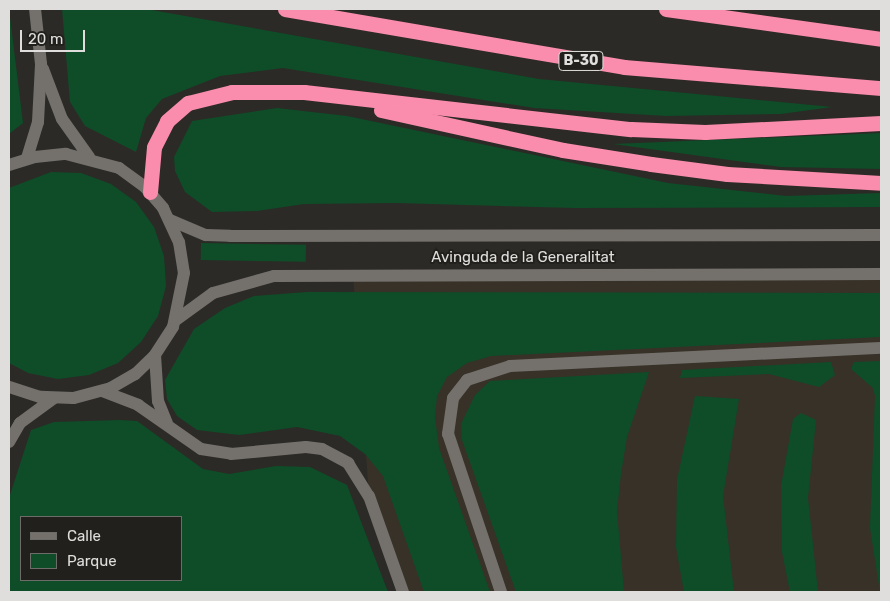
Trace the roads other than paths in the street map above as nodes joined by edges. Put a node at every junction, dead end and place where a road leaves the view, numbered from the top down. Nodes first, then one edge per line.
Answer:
1 (36, 9) edge
2 (285, 9) edge
3 (666, 9) edge
4 (881, 39) edge
5 (41, 64) junction
6 (881, 88) edge
7 (304, 92) junction
8 (881, 123) edge
9 (89, 157) junction
10 (27, 158) junction
11 (9, 166) edge
12 (881, 183) edge
13 (150, 192) junction
14 (170, 220) junction
15 (881, 235) edge
16 (881, 274) edge
17 (176, 320) junction
18 (881, 348) edge
19 (155, 354) junction
20 (9, 387) edge
21 (102, 392) junction
22 (54, 398) junction
23 (167, 423) junction
24 (9, 442) edge
25 (403, 592) edge
26 (501, 592) edge

1 - 5 street
2 - 6 highway, B-30
3 - 4 highway
5 - 9 street
5 - 10 street
7 - 8 highway
7 - 12 highway
7 - 13 highway
9 - 10 street
9 - 13 street
10 - 11 street
13 - 14 street
14 - 15 street, Avinguda de la Generalitat
14 - 17 street
16 - 17 street, Avinguda de la Generalitat
17 - 19 street
18 - 26 street
19 - 21 street
19 - 23 street
20 - 22 street
21 - 22 street
21 - 23 street
22 - 24 street
23 - 25 street

